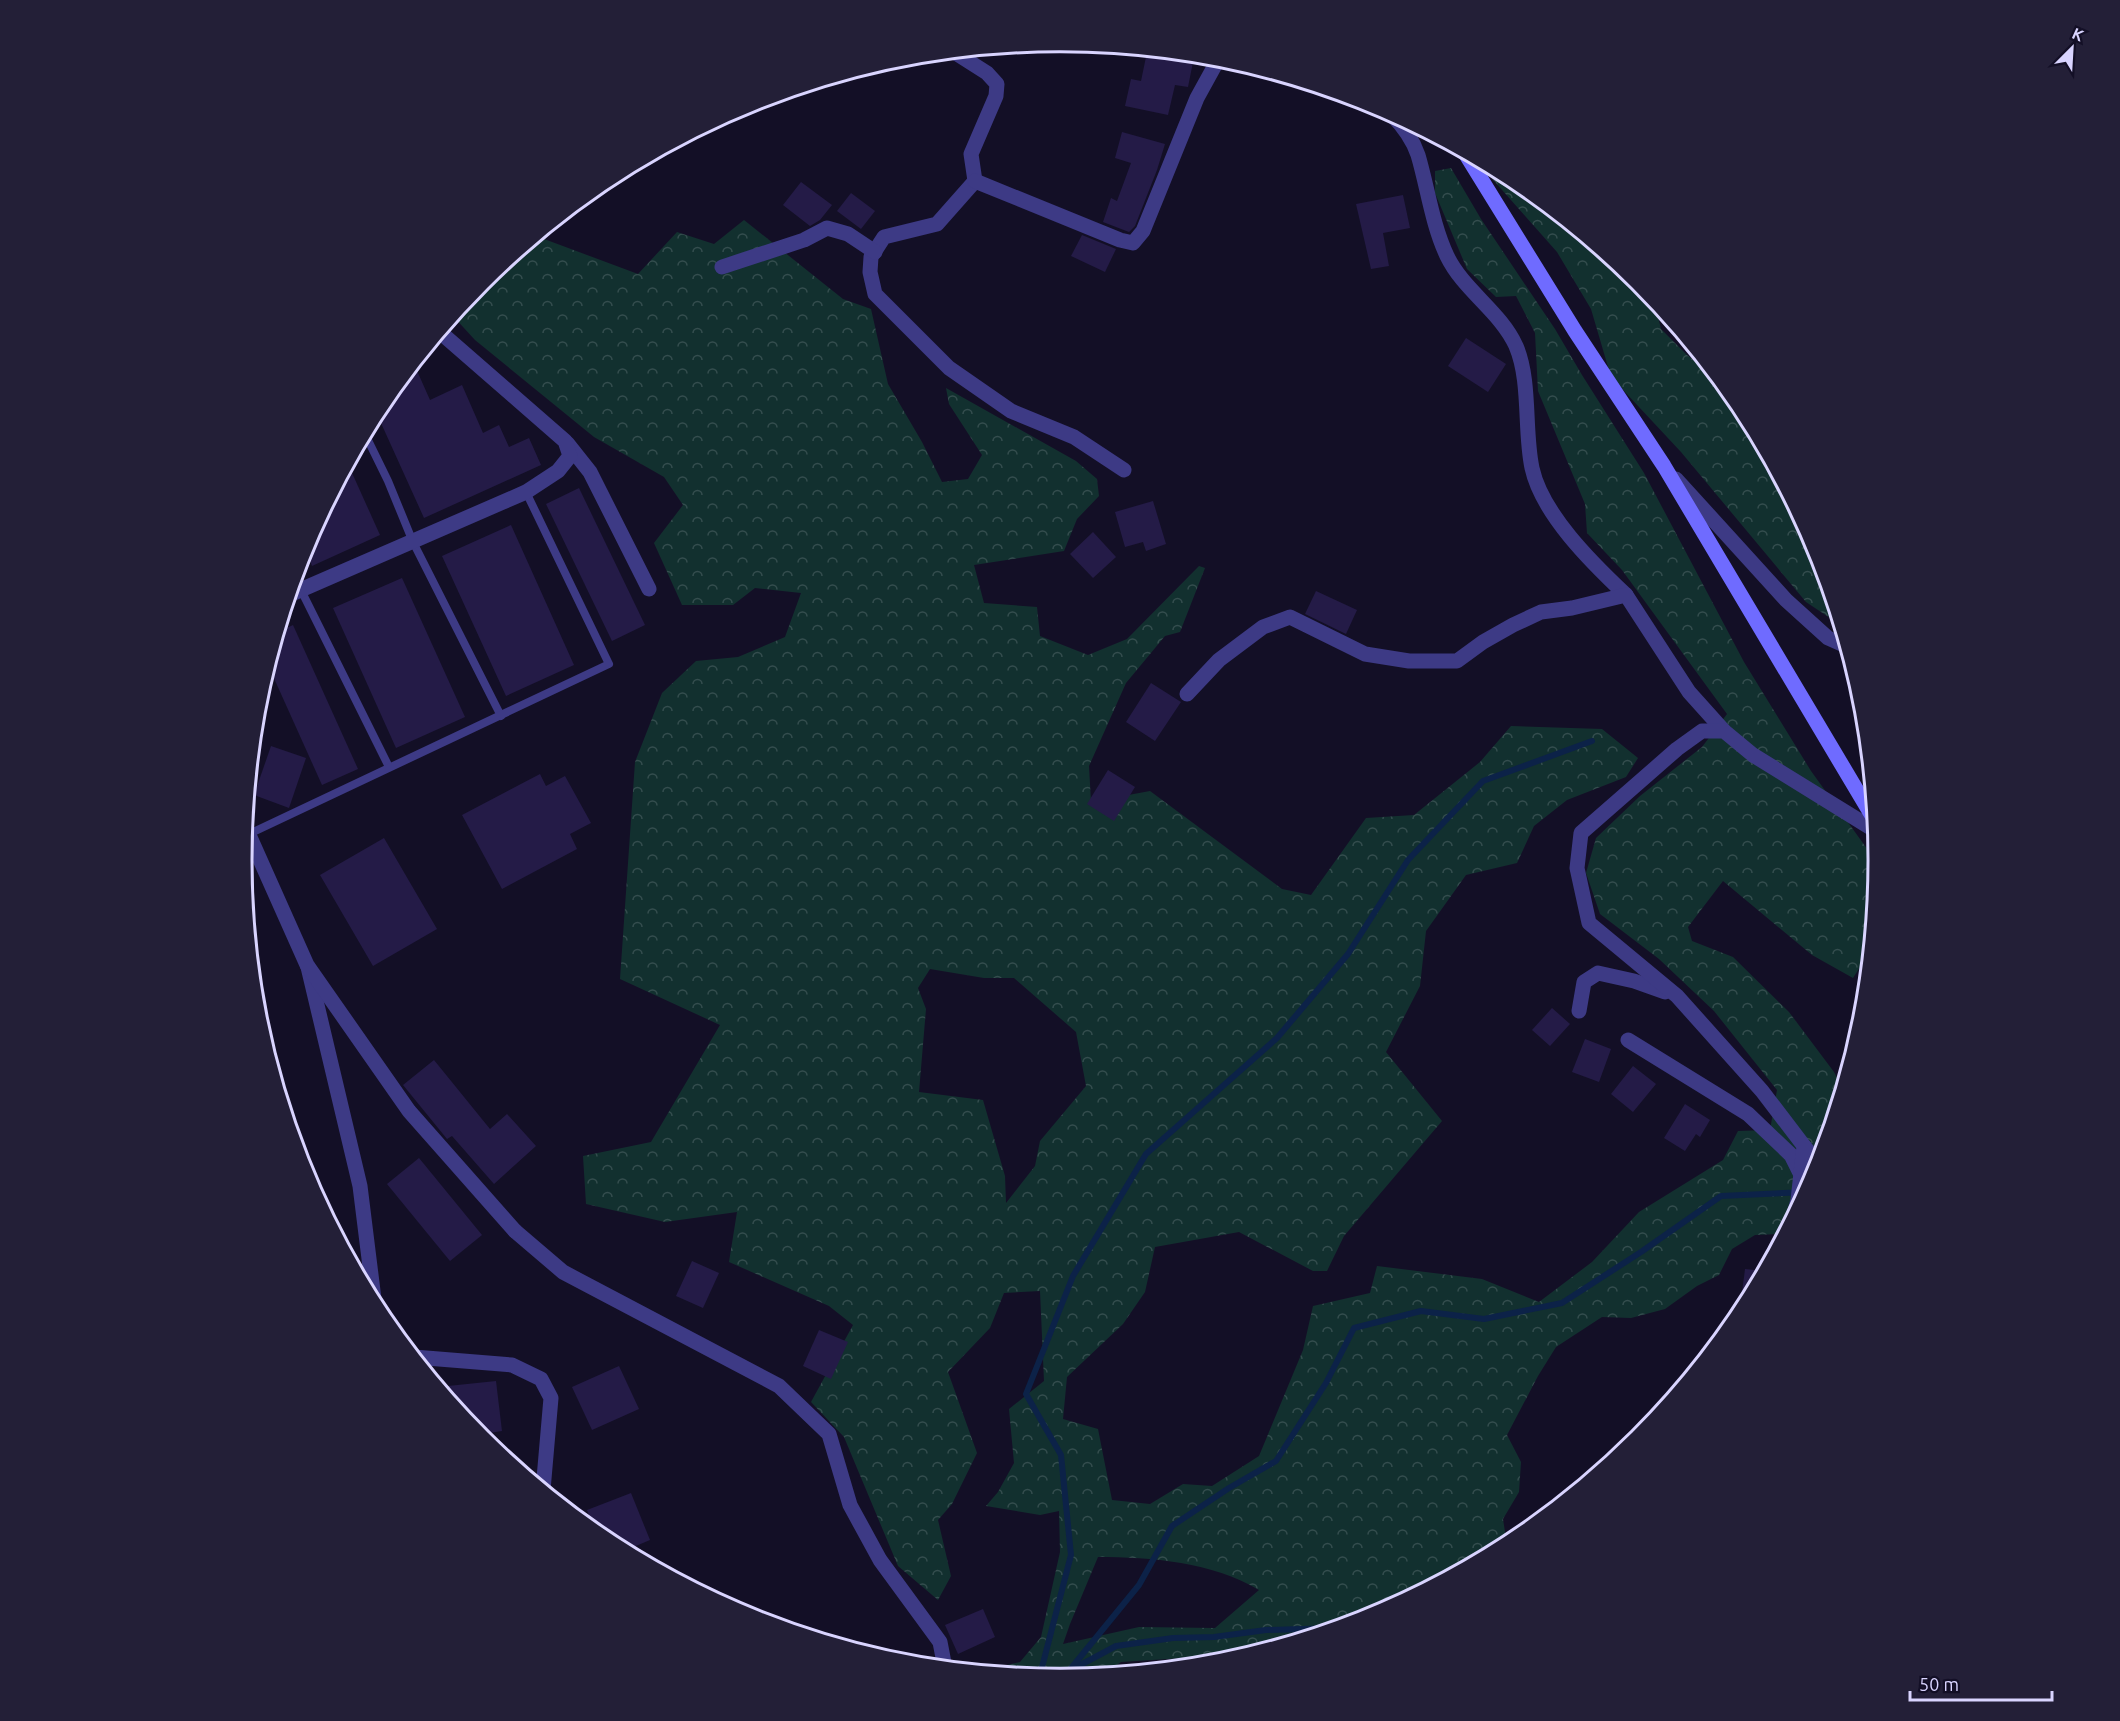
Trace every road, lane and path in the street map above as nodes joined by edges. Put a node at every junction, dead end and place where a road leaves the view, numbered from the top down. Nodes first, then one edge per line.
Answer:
1 (964, 58) edge
2 (1214, 67) edge
3 (1405, 130) edge
4 (1474, 167) edge
5 (975, 181) junction
6 (875, 252) junction
7 (722, 267) dead end
8 (446, 337) edge
9 (565, 441) junction
10 (369, 442) edge
11 (1664, 465) junction
12 (1124, 470) dead end
13 (526, 492) junction
14 (414, 542) junction
15 (301, 585) edge
16 (649, 589) dead end
17 (298, 593) edge
18 (1626, 595) junction
19 (1837, 642) edge
20 (1187, 694) dead end
21 (501, 716) junction
22 (1724, 731) junction
23 (388, 766) junction
24 (1866, 805) edge
25 (1867, 825) edge
26 (253, 827) edge
27 (253, 843) edge
28 (307, 964) junction
29 (1677, 996) junction
30 (1579, 1011) dead end
31 (1628, 1040) dead end
32 (1804, 1146) junction
33 (1812, 1155) edge
34 (1801, 1175) junction
35 (1799, 1186) edge
36 (372, 1283) edge
37 (424, 1358) edge
38 (544, 1482) edge
39 (943, 1660) edge

1 - 5 street
2 - 5 street
3 - 18 street
4 - 11 main road
5 - 6 street
6 - 7 street
6 - 12 street
8 - 9 street
9 - 13 street
9 - 16 street
10 - 14 lane
11 - 19 street
11 - 24 main road
13 - 14 street
13 - 21 lane
14 - 15 street
14 - 21 lane
17 - 23 lane
18 - 20 street
18 - 22 street
21 - 23 lane
22 - 25 street
22 - 29 street
23 - 26 lane
27 - 28 street
28 - 36 street
28 - 39 street
29 - 30 street
29 - 32 street
31 - 34 street
32 - 33 street
32 - 34 street
34 - 35 street
37 - 38 street

